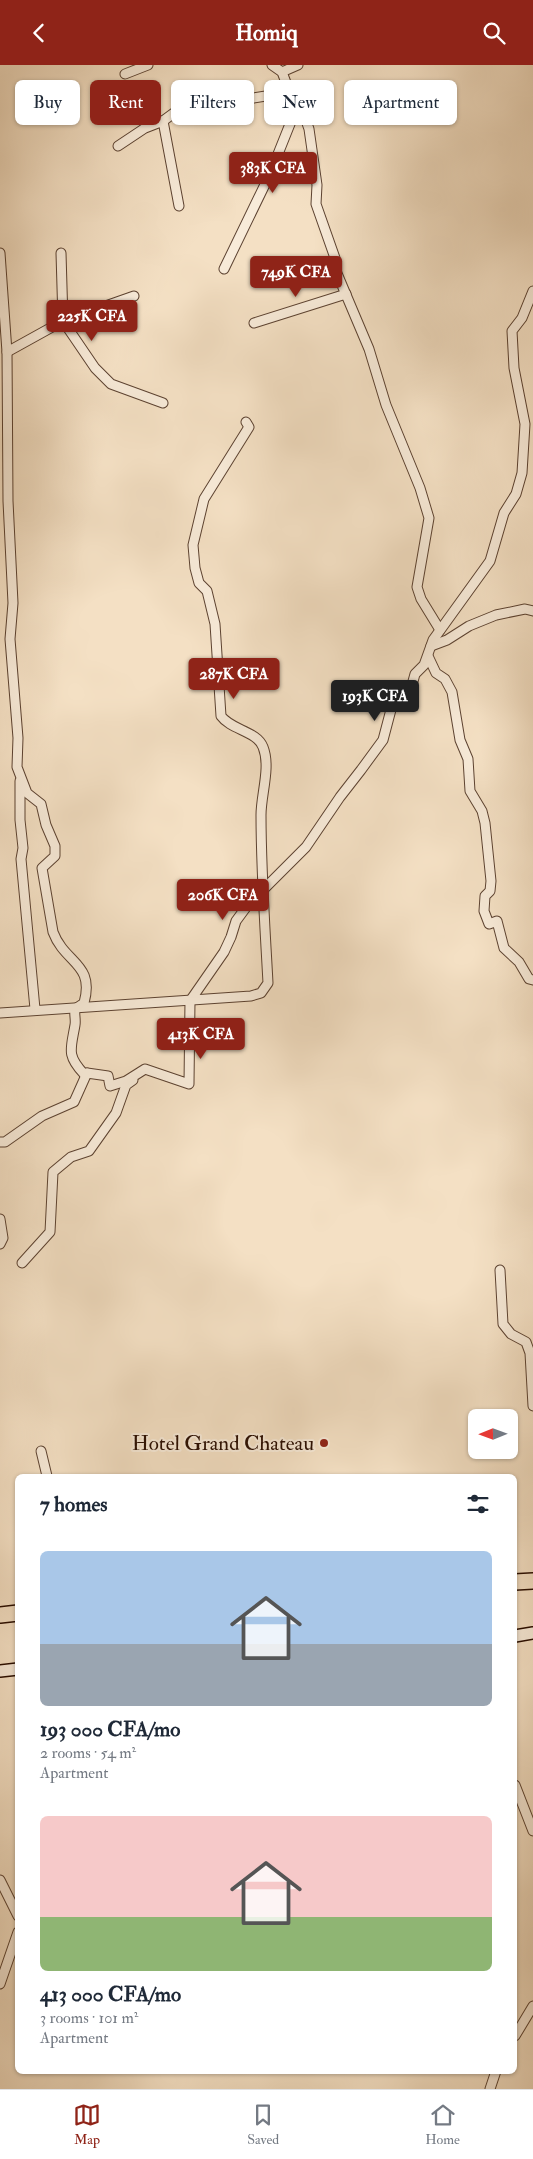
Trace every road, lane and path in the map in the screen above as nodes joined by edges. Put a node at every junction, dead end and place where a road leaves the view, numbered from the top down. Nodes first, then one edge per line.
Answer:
1 (148, 65) edge
2 (272, 65) edge
3 (298, 65) edge
4 (282, 71) junction
5 (126, 74) dead end
6 (286, 80) edge
7 (264, 96) edge
8 (163, 121) junction
9 (290, 125) edge
10 (308, 125) edge
11 (118, 146) dead end
12 (179, 206) dead end
13 (0, 253) edge
14 (61, 253) dead end
15 (224, 269) dead end
16 (533, 291) edge
17 (346, 294) junction
18 (134, 296) dead end
19 (63, 321) junction
20 (254, 323) dead end
21 (6, 352) junction
22 (163, 403) dead end
23 (246, 421) dead end
24 (4, 503) edge
25 (533, 611) edge
26 (440, 630) junction
27 (431, 646) junction
28 (428, 656) junction
29 (20, 779) junction
30 (263, 891) junction
31 (533, 980) edge
32 (190, 1001) junction
33 (34, 1009) junction
34 (75, 1009) junction
35 (0, 1013) edge
36 (87, 1073) junction
37 (140, 1073) junction
38 (0, 1143) edge
39 (0, 1219) edge
40 (0, 1244) edge
41 (22, 1263) dead end
42 (500, 1269) dead end
43 (533, 1406) edge
44 (41, 1451) dead end
45 (47, 1474) edge
46 (533, 1581) edge
47 (517, 1582) edge
48 (15, 1613) edge
49 (0, 1615) edge
50 (533, 1633) edge
51 (517, 1636) edge
52 (15, 1669) edge
53 (0, 1671) edge
54 (517, 1790) edge
55 (533, 1831) edge
56 (0, 1880) edge
57 (15, 1910) edge
58 (15, 1941) edge
59 (0, 1984) edge
60 (533, 2006) edge
61 (517, 2033) edge
62 (495, 2074) edge
63 (490, 2089) edge

1 - 5 street
2 - 4 street
3 - 4 street
4 - 6 street
7 - 8 street
8 - 11 street
8 - 12 street
9 - 15 street
10 - 17 street
13 - 21 street
14 - 19 street
16 - 26 street
17 - 20 street
17 - 26 street
18 - 19 street
19 - 21 street
19 - 22 street
21 - 24 street
23 - 30 street
24 - 29 street
25 - 27 street
26 - 27 street
27 - 28 street
28 - 30 street
28 - 31 street
29 - 33 street
29 - 34 street
30 - 32 street
30 - 32 street
32 - 34 street
32 - 37 street
33 - 34 street
33 - 35 street
34 - 36 street
36 - 37 street
36 - 38 street
37 - 41 street
39 - 40 street
42 - 43 street
44 - 45 street
46 - 47 highway
48 - 49 highway
50 - 51 street
52 - 53 street
54 - 55 street
56 - 57 street
58 - 59 street
60 - 61 street
62 - 63 street

